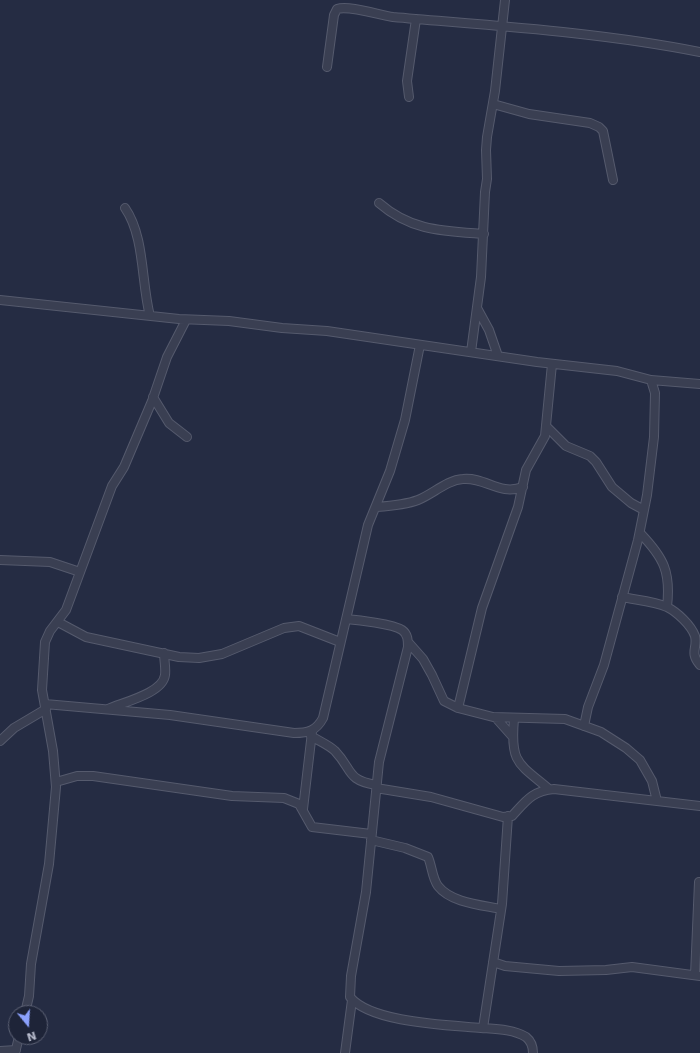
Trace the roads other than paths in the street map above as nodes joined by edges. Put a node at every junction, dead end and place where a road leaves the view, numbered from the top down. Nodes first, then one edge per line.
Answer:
1 (506, 0) edge
2 (416, 19) junction
3 (503, 27) junction
4 (700, 52) edge
5 (327, 67) dead end
6 (409, 97) dead end
7 (493, 104) junction
8 (612, 180) dead end
9 (379, 203) dead end
10 (125, 208) dead end
11 (484, 234) junction
12 (0, 300) edge
13 (477, 308) junction
14 (150, 316) junction
15 (172, 319) junction
16 (186, 320) junction
17 (177, 335) junction
18 (420, 345) junction
19 (471, 352) junction
20 (498, 356) junction
21 (552, 364) junction
22 (650, 380) junction
23 (700, 384) edge
24 (154, 396) junction
25 (546, 426) junction
26 (187, 437) dead end
27 (523, 487) junction
28 (376, 507) junction
29 (644, 510) junction
30 (640, 533) junction
31 (0, 560) edge
32 (80, 572) junction
33 (622, 597) junction
34 (667, 608) junction
35 (346, 619) junction
36 (58, 622) junction
37 (340, 642) junction
38 (408, 642) junction
39 (164, 653) junction
40 (700, 665) edge
41 (46, 707) junction
42 (458, 708) junction
43 (107, 710) junction
44 (496, 718) junction
45 (514, 719) junction
46 (584, 726) junction
47 (312, 734) junction
48 (512, 736) junction
49 (0, 741) edge
50 (56, 782) junction
51 (376, 787) junction
52 (549, 789) junction
53 (657, 801) junction
54 (700, 806) edge
55 (303, 809) junction
56 (508, 816) junction
57 (371, 837) junction
58 (699, 882) dead end
59 (501, 909) junction
60 (493, 962) junction
61 (698, 976) edge
62 (352, 1000) junction
63 (27, 1005) edge
64 (483, 1028) junction
65 (0, 1052) edge
66 (15, 1052) edge
67 (345, 1053) edge
68 (533, 1053) edge

1 - 3 street
2 - 3 street
2 - 5 street
2 - 6 street
3 - 4 street
3 - 7 street
7 - 8 street
7 - 11 street
9 - 11 street
10 - 14 street
11 - 13 street
12 - 14 street
13 - 19 street
13 - 20 street
14 - 15 street
15 - 16 street
15 - 17 street
16 - 17 street
16 - 18 street
17 - 24 street
18 - 19 street
18 - 28 street
19 - 20 street
20 - 21 street
21 - 22 street
21 - 25 street
22 - 23 street
22 - 29 street
24 - 26 street
24 - 32 street
25 - 27 street
25 - 29 street
27 - 28 street
27 - 42 street
28 - 35 street
29 - 30 street
30 - 33 street
30 - 34 street
31 - 32 street
32 - 36 street
33 - 34 street
33 - 46 street
34 - 40 street
35 - 37 street
35 - 38 street
36 - 39 street
36 - 41 street
37 - 39 street
37 - 47 street
38 - 42 street
38 - 51 street
39 - 43 street
41 - 43 street
41 - 49 street
41 - 50 street
42 - 44 street
43 - 47 street
44 - 45 street
44 - 48 street
45 - 46 street
45 - 48 street
46 - 53 street
47 - 51 street
47 - 55 street
48 - 52 street
50 - 55 street
50 - 63 street
51 - 56 street
51 - 57 street
52 - 53 street
52 - 56 street
53 - 54 street
55 - 57 street
56 - 59 street
57 - 59 street
57 - 62 street
58 - 61 street
59 - 60 street
60 - 61 street
60 - 64 street
62 - 64 street
62 - 67 street
64 - 68 street
65 - 66 street

